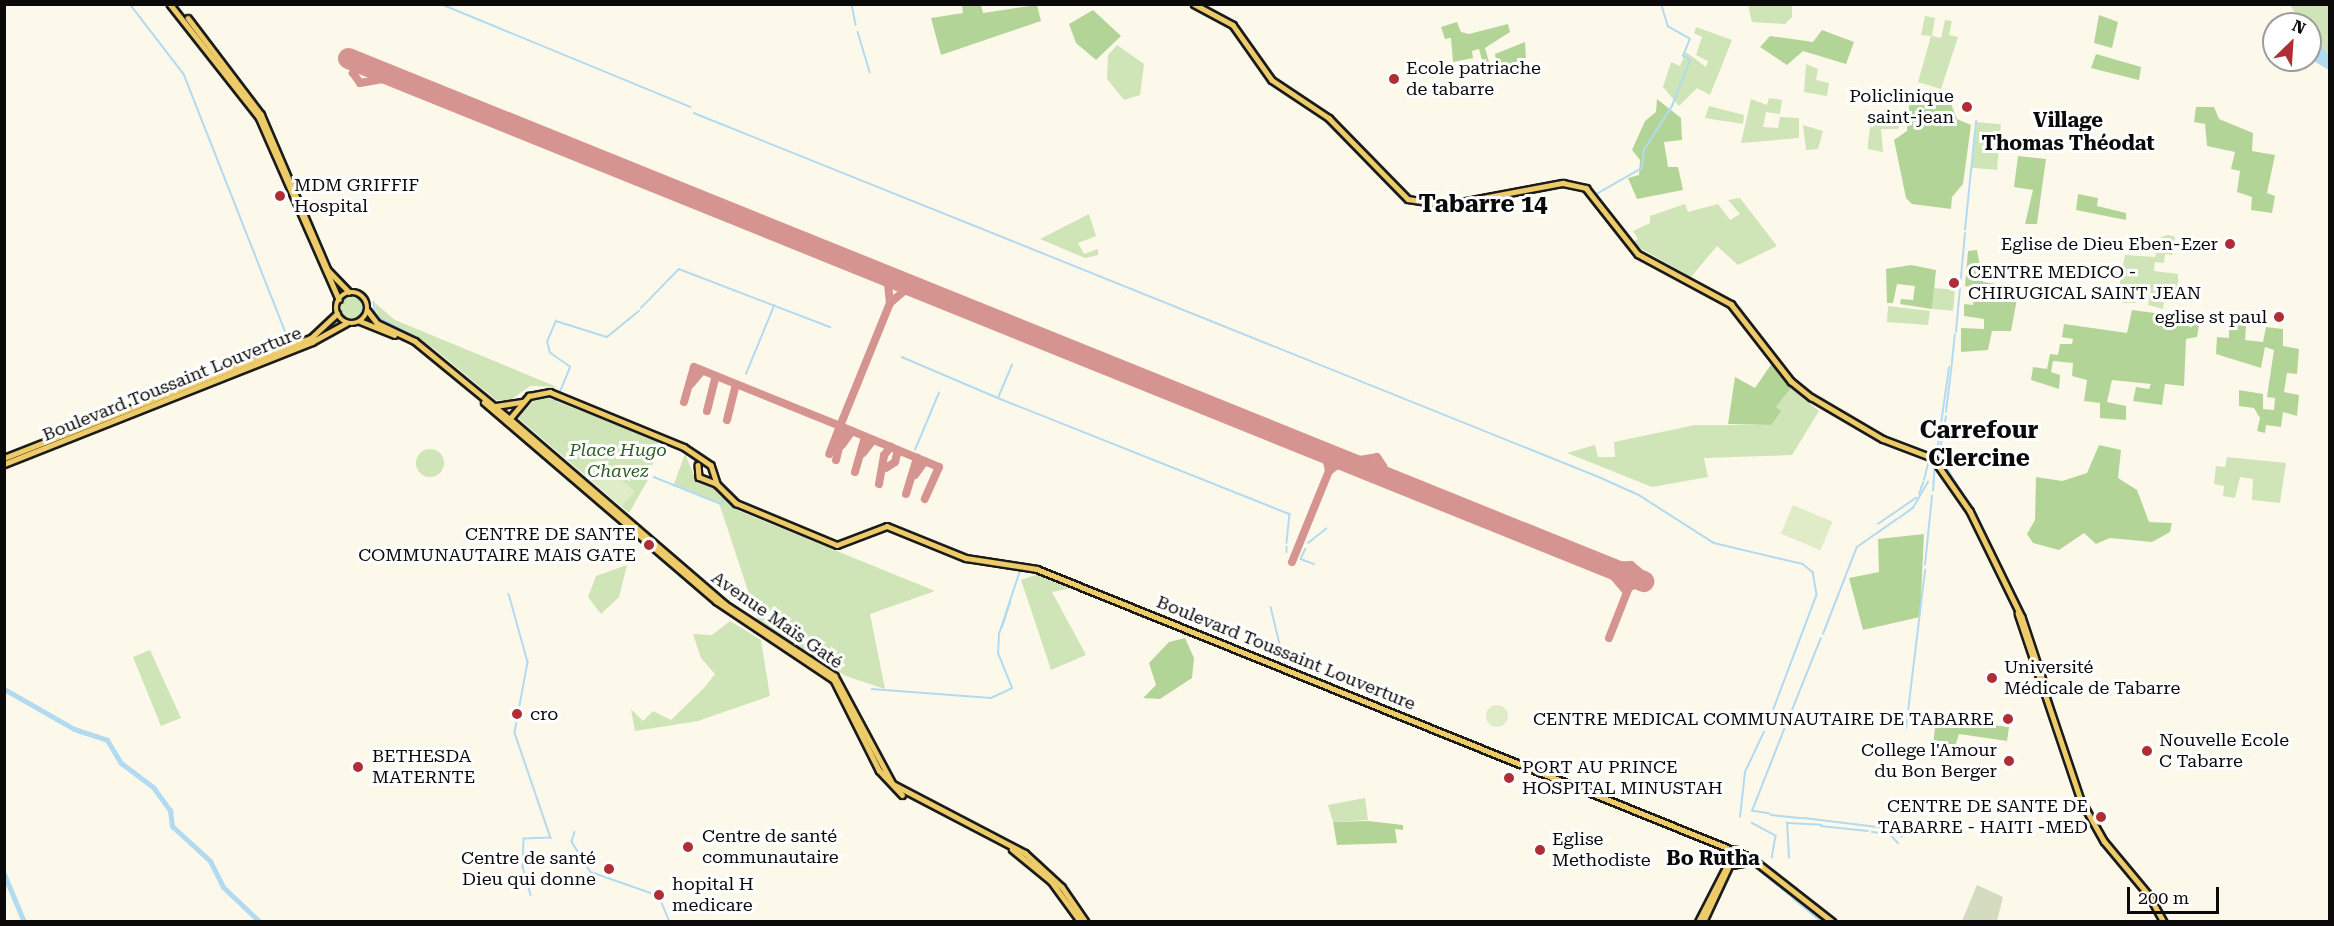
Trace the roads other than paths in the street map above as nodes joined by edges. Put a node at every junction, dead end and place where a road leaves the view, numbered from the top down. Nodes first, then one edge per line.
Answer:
1 (172, 4) edge
2 (1194, 4) edge
3 (349, 292) junction
4 (339, 299) junction
5 (368, 311) junction
6 (337, 314) junction
7 (360, 321) junction
8 (346, 323) junction
9 (525, 401) junction
10 (491, 404) junction
11 (508, 420) junction
12 (692, 454) junction
13 (4, 458) edge
14 (705, 462) junction
15 (4, 464) edge
16 (698, 465) junction
17 (713, 474) junction
18 (705, 479) junction
19 (717, 484) junction
20 (1735, 850) junction
21 (1760, 862) junction
22 (1731, 866) junction
23 (1081, 921) edge
24 (1086, 921) edge
25 (1698, 921) edge
26 (1703, 921) edge
27 (1833, 921) edge
28 (2164, 921) edge

1 - 3 main road
1 - 4 main road
2 - 28 main road
3 - 4 main road
3 - 5 main road
4 - 6 main road
5 - 7 main road
5 - 10 main road, Avenue Maïs Gaté
6 - 8 main road
6 - 13 main road, Boulevard Toussaint Louverture
7 - 8 main road
7 - 11 main road, Avenue Maïs Gaté
8 - 15 main road, Boulevard Toussaint Louverture
9 - 10 main road
9 - 11 main road
9 - 12 main road
10 - 11 main road, Avenue Maïs Gaté
11 - 23 main road, Avenue Maïs Gaté
11 - 24 main road, Avenue Maïs Gaté
12 - 14 main road
12 - 16 main road
14 - 16 main road
14 - 17 main road, Boulevard Toussaint Louverture
16 - 18 main road
17 - 18 main road
17 - 19 main road, Boulevard Toussaint Louverture
18 - 19 main road, Boulevard Toussaint Louverture
19 - 20 main road, Boulevard Toussaint Louverture
20 - 21 main road, Boulevard Toussaint Louverture
20 - 22 main road
20 - 25 main road
21 - 22 main road
21 - 27 main road, Boulevard Toussaint Louverture
22 - 26 main road

